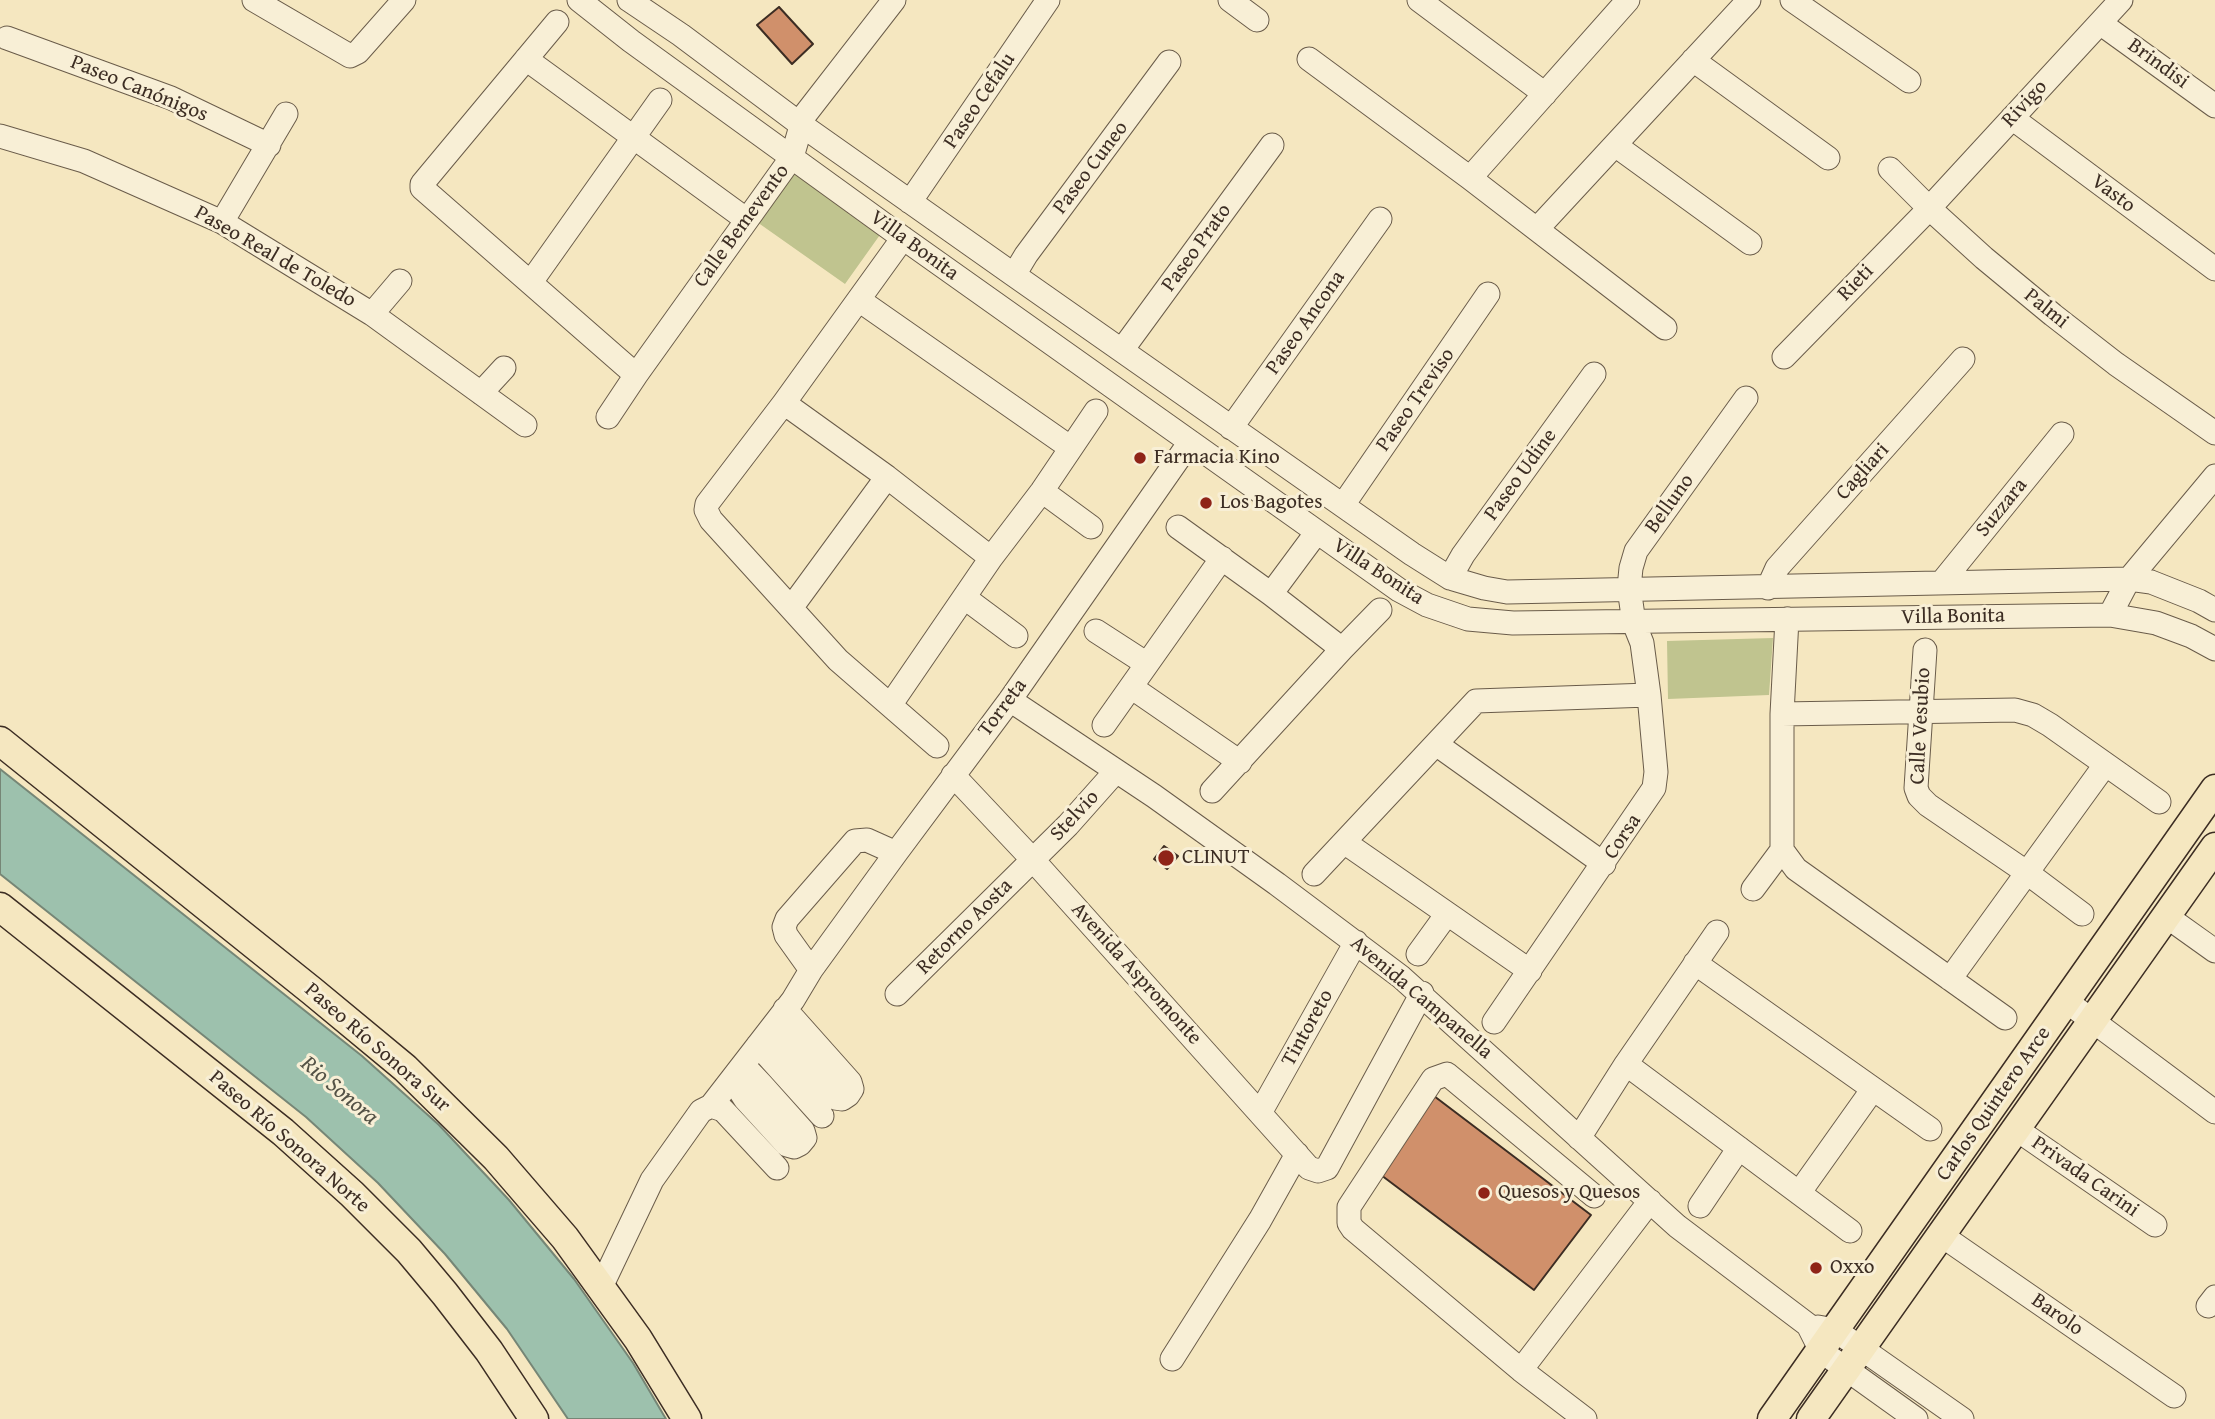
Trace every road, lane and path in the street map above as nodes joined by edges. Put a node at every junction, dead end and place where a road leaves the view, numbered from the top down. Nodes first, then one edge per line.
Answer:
1 (254, 0) edge
2 (404, 0) edge
3 (579, 0) edge
4 (629, 0) edge
5 (894, 0) edge
6 (1048, 0) edge
7 (1230, 0) edge
8 (1419, 0) edge
9 (1749, 0) edge
10 (1793, 0) edge
11 (2121, 0) edge
12 (1617, 4) edge
13 (1257, 20) dead end
14 (557, 22) dead end
15 (2100, 23) junction
16 (7, 38) dead end
17 (526, 59) junction
18 (1309, 59) dead end
19 (1693, 60) junction
20 (1169, 62) dead end
21 (1909, 81) dead end
22 (1545, 94) junction
23 (660, 100) dead end
24 (2215, 106) edge
25 (286, 114) dead end
26 (2012, 118) junction
27 (800, 124) junction
28 (0, 136) edge
29 (633, 138) junction
30 (269, 145) junction
31 (1272, 145) dead end
32 (1615, 145) junction
33 (792, 157) junction
34 (1828, 158) dead end
35 (1890, 169) dead end
36 (1470, 178) junction
37 (910, 202) junction
38 (1929, 208) junction
39 (1380, 219) dead end
40 (747, 220) junction
41 (222, 222) junction
42 (1537, 229) junction
43 (903, 238) junction
44 (1749, 243) dead end
45 (2215, 269) edge
46 (1014, 275) junction
47 (400, 281) dead end
48 (531, 282) junction
49 (1488, 294) dead end
50 (859, 300) junction
51 (372, 314) junction
52 (1665, 328) dead end
53 (1122, 350) junction
54 (1784, 358) dead end
55 (1963, 359) dead end
56 (504, 368) dead end
57 (636, 374) junction
58 (1594, 374) dead end
59 (481, 393) junction
60 (1746, 398) dead end
61 (784, 403) junction
62 (1096, 411) dead end
63 (608, 417) dead end
64 (525, 425) dead end
65 (1231, 428) junction
66 (2215, 433) edge
67 (2062, 434) dead end
68 (1190, 442) junction
69 (1071, 448) junction
70 (2215, 476) edge
71 (887, 477) junction
72 (1042, 491) junction
73 (1343, 505) junction
74 (1091, 527) dead end
75 (1178, 527) dead end
76 (1317, 532) junction
77 (990, 558) junction
78 (1222, 558) junction
79 (1450, 578) junction
80 (2129, 579) junction
81 (1942, 582) junction
82 (1629, 588) junction
83 (1768, 588) junction
84 (1271, 594) junction
85 (965, 598) junction
86 (792, 608) junction
87 (1380, 610) dead end
88 (2215, 610) edge
89 (2110, 615) junction
90 (1787, 619) junction
91 (1634, 623) junction
92 (1096, 631) dead end
93 (1016, 636) dead end
94 (1342, 649) junction
95 (2215, 649) edge
96 (1925, 650) dead end
97 (1147, 664) junction
98 (1131, 687) junction
99 (1649, 695) junction
100 (1010, 700) junction
101 (891, 704) junction
102 (1921, 713) junction
103 (1782, 714) junction
104 (1104, 725) dead end
105 (0, 741) edge
106 (1436, 744) junction
107 (937, 746) dead end
108 (1240, 762) junction
109 (2105, 765) junction
110 (1115, 771) junction
111 (953, 775) junction
112 (2215, 789) edge
113 (1212, 791) dead end
114 (2159, 802) dead end
115 (1344, 842) junction
116 (2215, 847) edge
117 (1782, 850) junction
118 (896, 853) junction
119 (1033, 860) junction
120 (1604, 864) junction
121 (2026, 872) junction
122 (1314, 874) dead end
123 (1753, 889) dead end
124 (0, 907) edge
125 (1447, 914) junction
126 (2081, 914) dead end
127 (2166, 916) junction
128 (1717, 932) dead end
129 (1356, 942) junction
130 (2215, 951) edge
131 (1418, 954) dead end
132 (1695, 963) junction
133 (811, 970) junction
134 (1530, 971) junction
135 (1950, 979) junction
136 (1422, 993) junction
137 (897, 994) dead end
138 (2066, 1001) junction
139 (2005, 1018) dead end
140 (2092, 1020) junction
141 (1494, 1022) dead end
142 (758, 1045) junction
143 (1626, 1065) junction
144 (1873, 1089) junction
145 (711, 1105) junction
146 (2215, 1112) edge
147 (1260, 1114) junction
148 (822, 1116) dead end
149 (1930, 1129) dead end
150 (2016, 1129) junction
151 (1579, 1138) junction
152 (1739, 1148) junction
153 (1297, 1154) junction
154 (776, 1168) dead end
155 (1799, 1193) junction
156 (1594, 1196) dead end
157 (1650, 1201) junction
158 (1700, 1206) dead end
159 (2155, 1225) dead end
160 (1850, 1231) dead end
161 (1941, 1235) junction
162 (601, 1287) junction
163 (1822, 1335) junction
164 (1854, 1358) junction
165 (1172, 1359) dead end
166 (1521, 1370) junction
167 (2174, 1396) dead end
168 (534, 1419) edge
169 (687, 1419) edge
170 (1585, 1419) edge
171 (1772, 1419) edge
172 (1811, 1419) edge
173 (1916, 1419) edge
174 (1962, 1419) edge

1 - 2 street
3 - 33 street, Villa Bonita
4 - 27 street, Villa Bonita
5 - 27 street, Calle Bemevento
6 - 37 street, Paseo Cefalu
7 - 13 street
8 - 22 street
9 - 19 street
10 - 21 street
11 - 15 street, Rivigo
12 - 22 street
14 - 17 street
15 - 24 street, Brindisi
15 - 26 street, Rivigo
16 - 30 street, Paseo Canónigos
17 - 29 street
17 - 48 street
18 - 36 street
19 - 32 street
19 - 34 street
20 - 46 street, Paseo Cuneo
22 - 36 street
23 - 29 street
25 - 30 street
26 - 38 street, Rivigo
26 - 45 street, Vasto
27 - 33 street, Calle Bemevento
27 - 37 street, Villa Bonita
28 - 41 street, Paseo Real de Toledo
29 - 40 street
29 - 48 street
30 - 41 street
31 - 53 street, Paseo Prato
32 - 42 street
32 - 44 street
33 - 40 street, Calle Bemevento
33 - 43 street, Villa Bonita
35 - 38 street, Palmi
36 - 42 street
37 - 46 street, Villa Bonita
38 - 54 street, Rieti
38 - 66 street, Palmi
39 - 65 street, Paseo Ancona
40 - 57 street, Calle Bemevento
41 - 51 street, Paseo Real de Toledo
42 - 52 street
43 - 50 street
43 - 68 street, Villa Bonita
46 - 53 street, Villa Bonita
47 - 51 street
48 - 57 street
49 - 73 street, Paseo Treviso
50 - 61 street
50 - 69 street
51 - 59 street, Paseo Real de Toledo
53 - 65 street, Villa Bonita
55 - 83 street, Cagliari
56 - 59 street
57 - 63 street, Calle Bemevento
58 - 79 street, Paseo Udine
59 - 64 street, Paseo Real de Toledo
60 - 82 street, Belluno
61 - 71 street
61 - 86 street
62 - 69 street
65 - 73 street, Villa Bonita
67 - 81 street, Suzzara
68 - 76 street, Villa Bonita
68 - 100 street, Torreta
69 - 72 street
70 - 80 street
71 - 77 street
71 - 86 street
72 - 74 street
72 - 77 street
73 - 79 street, Villa Bonita
75 - 78 street
76 - 84 street
76 - 91 street, Villa Bonita
77 - 85 street
78 - 84 street
78 - 97 street
79 - 82 street, Villa Bonita
80 - 81 street, Villa Bonita
80 - 88 street, Villa Bonita
80 - 89 street
81 - 83 street, Villa Bonita
82 - 83 street, Villa Bonita
82 - 91 street, Belluno
84 - 94 street
85 - 93 street
85 - 101 street
86 - 101 street
87 - 94 street
89 - 90 street, Villa Bonita
89 - 95 street, Villa Bonita
90 - 91 street, Villa Bonita
90 - 103 street
91 - 99 street, Corsa
92 - 97 street
94 - 108 street
96 - 102 street, Calle Vesubio
97 - 98 street
98 - 104 street
98 - 108 street
99 - 106 street
99 - 120 street, Corsa
100 - 110 street, Avenida Campanella
100 - 111 street, Torreta
101 - 107 street
102 - 103 street
102 - 109 street
102 - 121 street, Calle Vesubio
103 - 117 street
105 - 162 main road, Paseo Río Sonora Sur
106 - 115 street
106 - 120 street
108 - 113 street
109 - 114 street
109 - 121 street
110 - 119 street, Stelvio
110 - 129 street, Avenida Campanella
111 - 118 street, Torreta
111 - 119 street, Avenida Aspromonte
112 - 138 main road, Carlos Quintero Arce
115 - 122 street
115 - 125 street
116 - 127 main road, Carlos Quintero Arce
117 - 123 street
117 - 135 street
118 - 133 street, Torreta
118 - 133 street
119 - 137 street, Retorno Aosta
119 - 147 street, Avenida Aspromonte
120 - 134 street, Corsa
121 - 126 street, Calle Vesubio
121 - 135 street
124 - 168 main road, Paseo Río Sonora Norte
125 - 131 street
125 - 134 street
127 - 130 street
127 - 140 main road, Carlos Quintero Arce
128 - 132 street
129 - 136 street, Avenida Campanella
129 - 147 street, Tintoreto
132 - 143 street
132 - 144 street
133 - 142 street, Torreta
134 - 141 street, Corsa
135 - 139 street
136 - 151 street, Avenida Campanella
136 - 153 street, Avenida Aspromonte
138 - 140 street
138 - 163 main road, Carlos Quintero Arce
140 - 146 street
140 - 150 main road, Carlos Quintero Arce
142 - 145 street, Torreta
142 - 148 street
143 - 151 street
143 - 152 street
144 - 149 street
144 - 155 street
145 - 154 street
145 - 162 street, Torreta
147 - 153 street, Avenida Aspromonte
150 - 159 street, Privada Carini
150 - 161 main road, Carlos Quintero Arce
151 - 157 street, Avenida Campanella
152 - 155 street
152 - 158 street
153 - 165 street
155 - 160 street
156 - 166 street
157 - 163 street, Avenida Campanella
157 - 166 street
161 - 164 main road, Carlos Quintero Arce
161 - 167 street, Barolo
162 - 169 main road, Paseo Río Sonora Sur
163 - 164 street, Avenida Campanella
163 - 171 main road, Carlos Quintero Arce
164 - 172 main road, Carlos Quintero Arce
164 - 173 street
164 - 174 street
166 - 170 street

